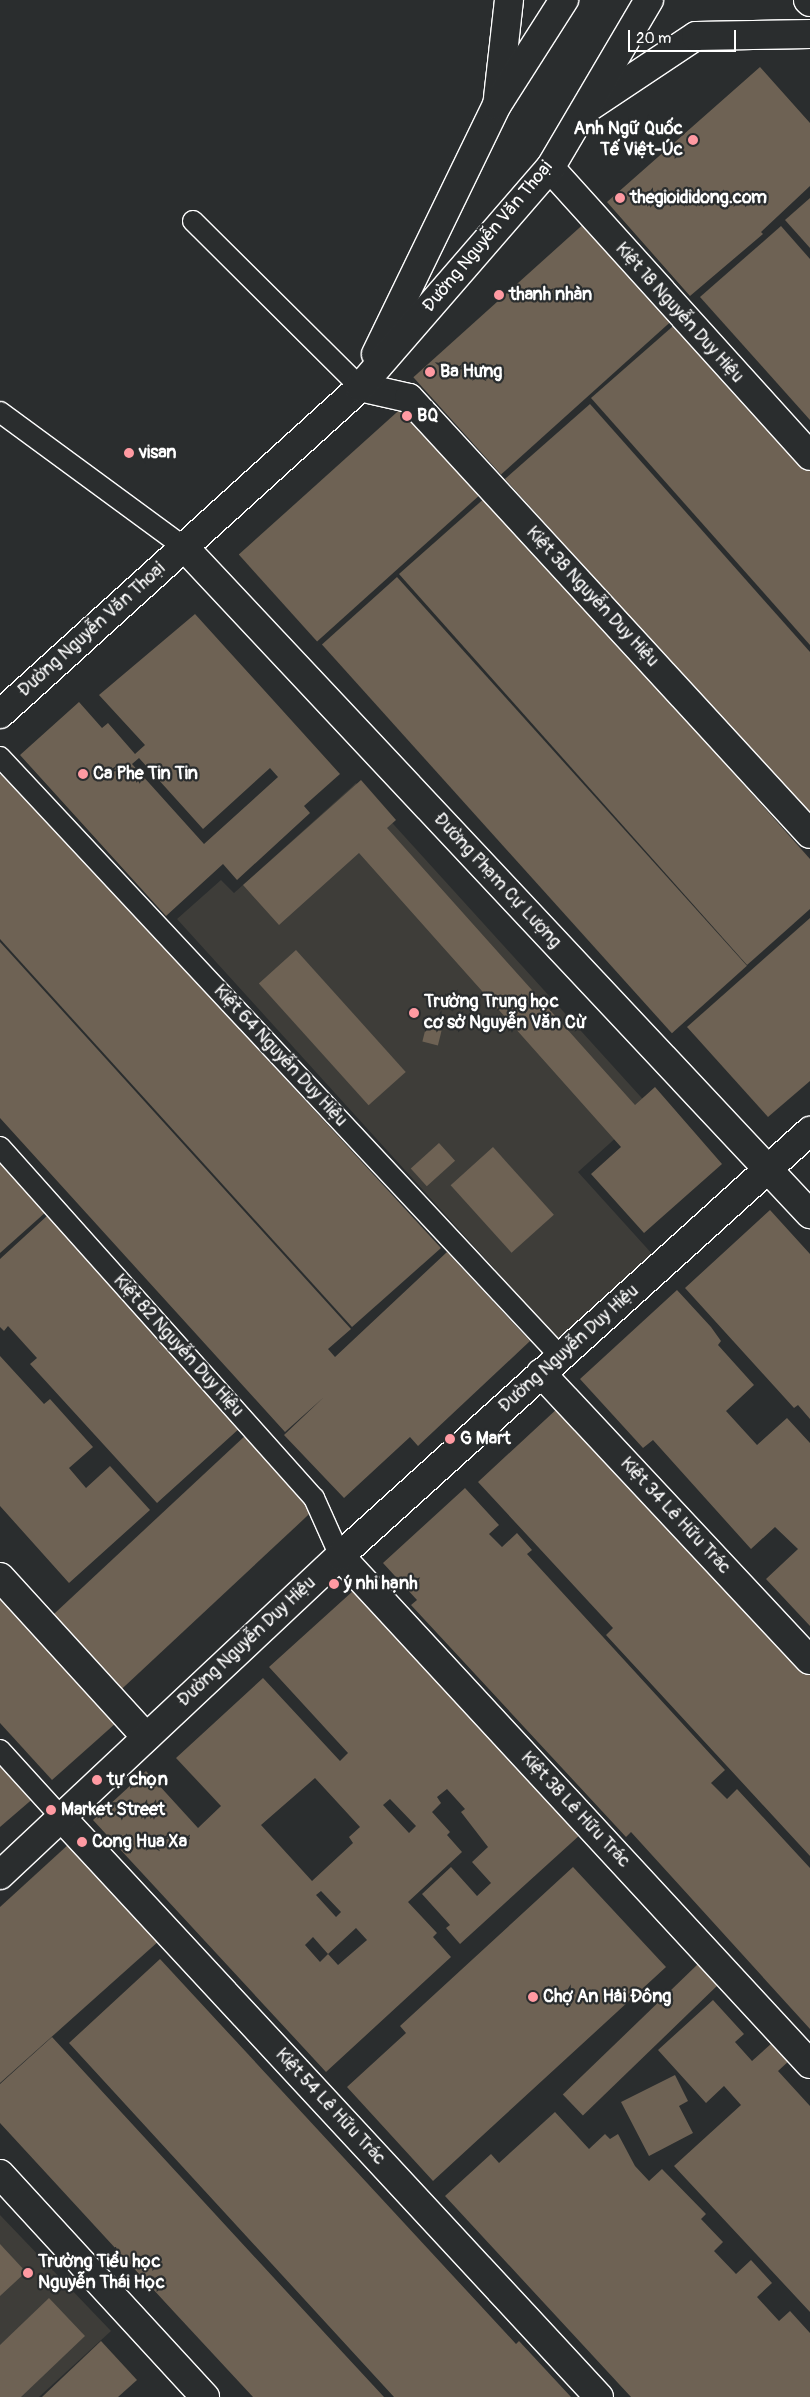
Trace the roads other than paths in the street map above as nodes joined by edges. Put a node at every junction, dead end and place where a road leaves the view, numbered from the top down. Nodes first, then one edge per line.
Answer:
1 (509, 0) edge
2 (564, 0) edge
3 (649, 0) edge
4 (810, 34) edge
5 (497, 105) junction
6 (584, 110) junction
7 (550, 168) junction
8 (193, 221) dead end
9 (360, 387) junction
10 (0, 412) edge
11 (810, 456) edge
12 (184, 546) junction
13 (0, 714) edge
14 (0, 756) edge
15 (810, 834) edge
16 (810, 1131) edge
17 (0, 1147) edge
18 (768, 1170) junction
19 (810, 1214) edge
20 (550, 1364) junction
21 (340, 1556) junction
22 (0, 1577) edge
23 (810, 1660) edge
24 (145, 1736) junction
25 (0, 1750) edge
26 (61, 1818) junction
27 (0, 1875) edge
28 (810, 2064) edge
29 (0, 2174) edge
30 (205, 2397) edge
31 (599, 2397) edge

1 - 5 street
2 - 5 street, Đường Nguyễn Văn Thoại
3 - 6 street, Đường Nguyễn Văn Thoại
4 - 6 street
5 - 9 street, Đường Nguyễn Văn Thoại
6 - 7 street, Đường Nguyễn Văn Thoại
7 - 9 street, Đường Nguyễn Văn Thoại
7 - 11 street, Kiệt 18 Nguyễn Duy Hiệu
8 - 9 lane
9 - 12 street, Đường Nguyễn Văn Thoại
9 - 15 street, Kiệt 38 Nguyễn Duy Hiệu
10 - 12 lane
12 - 13 street, Đường Nguyễn Văn Thoại
12 - 18 street, Đường Phạm Cự Lượng
14 - 20 lane, Kiệt 64 Nguyễn Duy Hiệu
16 - 18 street, Đường Nguyễn Duy Hiệu
17 - 21 lane, Kiệt 82 Nguyễn Duy Hiệu
18 - 19 street, Đường Phạm Cự Lượng
18 - 20 street, Đường Nguyễn Duy Hiệu
20 - 21 street, Đường Nguyễn Duy Hiệu
20 - 23 street, Kiệt 34 Lê Hữu Trác
21 - 24 street, Đường Nguyễn Duy Hiệu
21 - 28 street, Kiệt 38 Lê Hữu Trác
22 - 24 street
24 - 26 street, Đường Nguyễn Duy Hiệu
25 - 26 lane
26 - 27 street, Đường Nguyễn Duy Hiệu
26 - 31 street, Kiệt 54 Lê Hữu Trác
29 - 30 street

